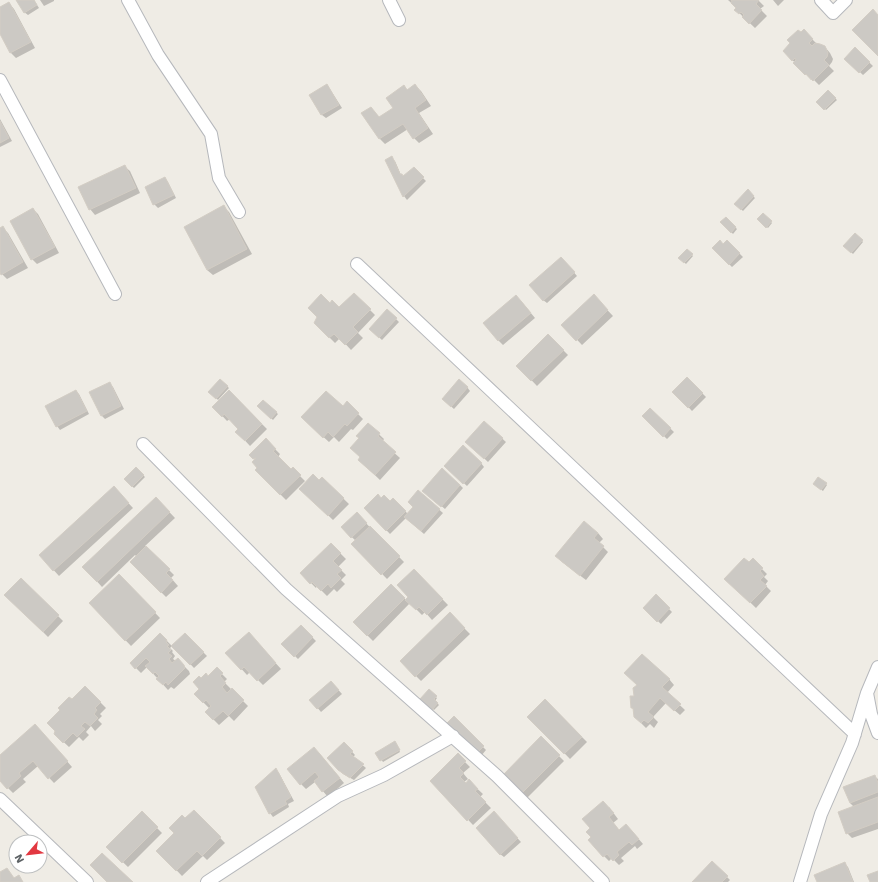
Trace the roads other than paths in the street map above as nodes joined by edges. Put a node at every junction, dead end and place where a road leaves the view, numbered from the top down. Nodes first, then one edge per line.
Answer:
1 (128, 0) edge
2 (389, 0) edge
3 (820, 0) edge
4 (846, 0) edge
5 (399, 20) dead end
6 (0, 80) edge
7 (239, 212) dead end
8 (357, 264) dead end
9 (115, 294) dead end
10 (143, 444) dead end
11 (878, 667) edge
12 (867, 693) junction
13 (878, 733) edge
14 (855, 734) junction
15 (453, 736) junction
16 (0, 800) edge
17 (87, 882) edge
18 (207, 882) edge
19 (603, 882) edge
20 (800, 882) edge

1 - 7 street
2 - 5 street
3 - 4 street
6 - 9 street
8 - 14 street
10 - 15 street
11 - 12 street
12 - 13 street
12 - 14 street
14 - 20 street
15 - 18 street
15 - 19 street
16 - 17 street

